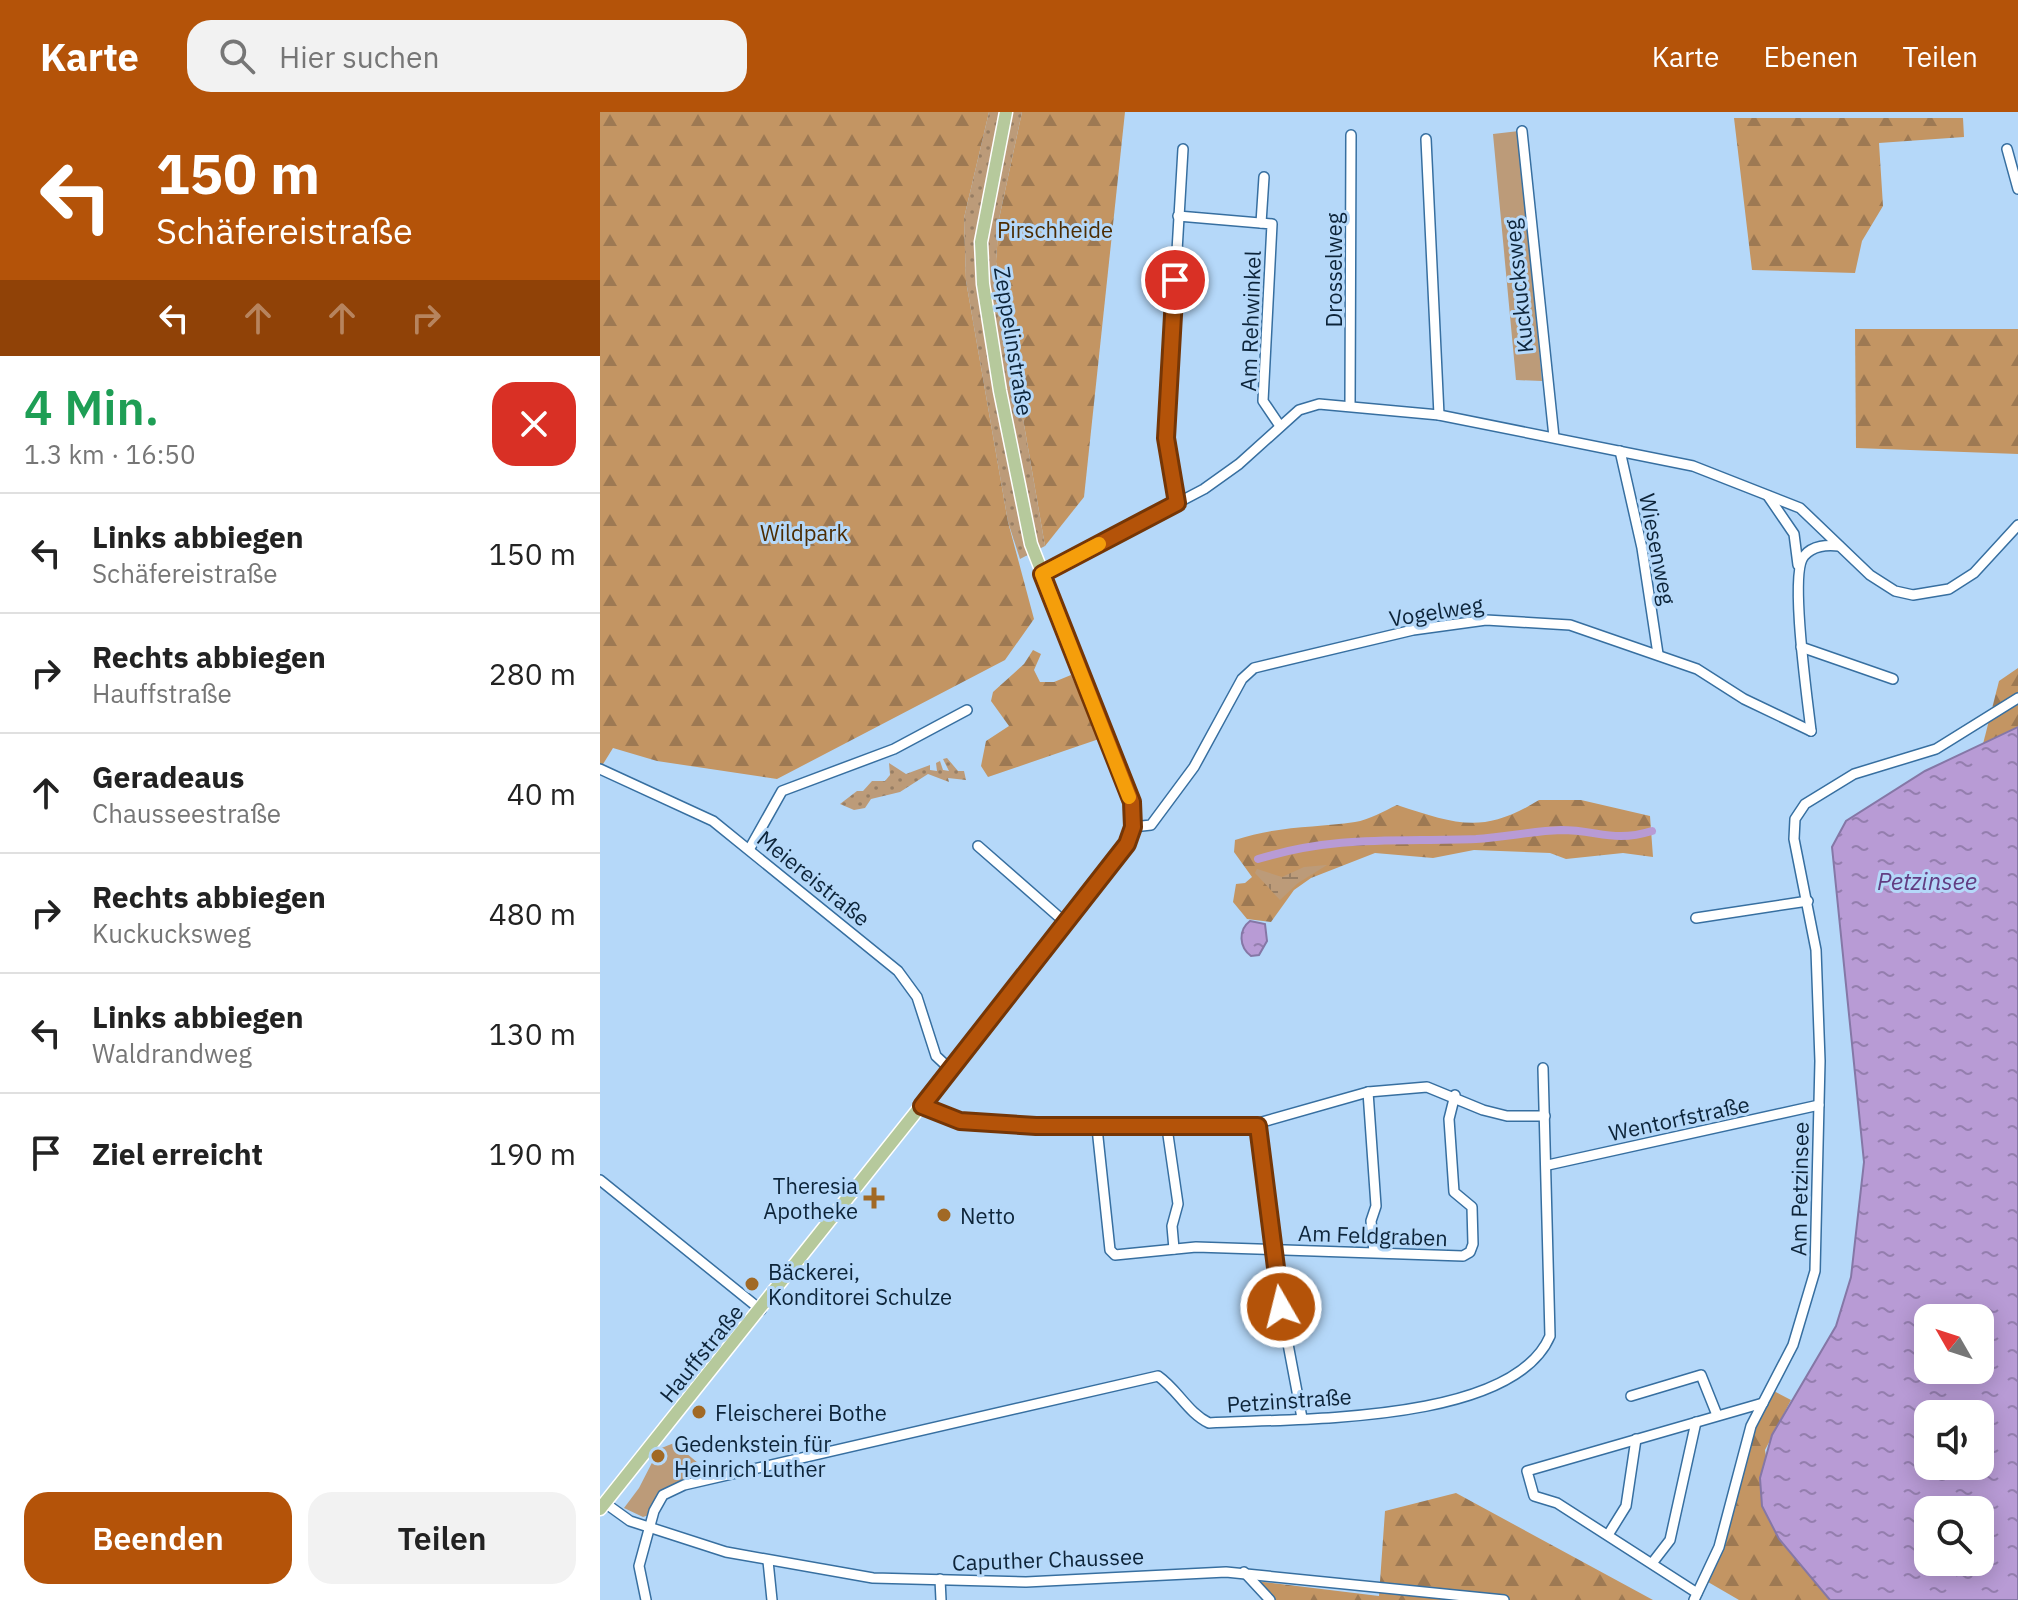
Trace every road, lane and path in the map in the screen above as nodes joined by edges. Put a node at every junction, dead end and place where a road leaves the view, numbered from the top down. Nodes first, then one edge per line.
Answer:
1 (1006, 112) edge
2 (1522, 131) dead end
3 (1351, 135) dead end
4 (1426, 139) dead end
5 (1183, 149) dead end
6 (2007, 149) dead end
7 (1264, 177) dead end
8 (2018, 189) edge
9 (1178, 216) junction
10 (1261, 223) junction
11 (1350, 406) junction
12 (1439, 415) junction
13 (1280, 426) junction
14 (1554, 437) junction
15 (1620, 451) junction
16 (1767, 495) junction
17 (1177, 503) junction
18 (2018, 525) edge
19 (1839, 546) junction
20 (1798, 568) junction
21 (1042, 574) junction
22 (1801, 647) junction
23 (1658, 654) junction
24 (1893, 679) dead end
25 (2018, 698) edge
26 (967, 710) dead end
27 (600, 769) edge
28 (1133, 827) junction
29 (978, 846) dead end
30 (750, 848) junction
31 (1808, 901) junction
32 (1696, 918) dead end
33 (1067, 924) junction
34 (1543, 1068) dead end
35 (951, 1070) junction
36 (1368, 1092) junction
37 (1455, 1095) junction
38 (1819, 1105) junction
39 (922, 1106) junction
40 (1545, 1116) junction
41 (1258, 1126) junction
42 (1097, 1128) junction
43 (1167, 1128) junction
44 (1548, 1165) junction
45 (600, 1180) edge
46 (1174, 1249) junction
47 (1273, 1249) junction
48 (1374, 1252) junction
49 (761, 1310) junction
50 (1631, 1396) dead end
51 (1763, 1403) junction
52 (1717, 1415) junction
53 (1302, 1418) junction
54 (1696, 1422) junction
55 (1636, 1439) junction
56 (602, 1506) edge
57 (650, 1527) junction
58 (1608, 1535) junction
59 (768, 1561) junction
60 (1653, 1562) junction
61 (1244, 1572) junction
62 (940, 1579) junction
63 (1695, 1597) edge
64 (646, 1600) edge
65 (772, 1600) edge
66 (941, 1600) edge
67 (1270, 1600) edge
68 (1504, 1600) edge

1 - 21 main road, Zeppelinstraße
2 - 14 street, Kuckucksweg
3 - 11 street, Drosselweg
4 - 12 street
5 - 9 street
6 - 8 street
7 - 10 street, Am Rehwinkel
9 - 10 street, Am Rehwinkel
9 - 17 street
10 - 13 street, Am Rehwinkel
11 - 12 street
11 - 13 street
12 - 14 street
13 - 17 street
14 - 15 street
15 - 16 street
15 - 23 street, Wiesenweg
16 - 19 street
16 - 20 street
17 - 21 street
18 - 19 street
19 - 20 street
20 - 22 street
21 - 28 main road, Zeppelinstraße
22 - 23 street, Vogelweg
22 - 24 street
23 - 28 street, Vogelweg
25 - 31 street, Am Petzinsee
26 - 30 street
27 - 30 street, Meiereistraße
28 - 33 main road, Hauffstraße
29 - 33 street
30 - 35 street, Meiereistraße
31 - 32 street
31 - 38 street, Am Petzinsee
33 - 35 main road, Hauffstraße
34 - 40 street, Petzinstraße
35 - 39 main road, Hauffstraße
36 - 37 street
36 - 41 street
36 - 48 street
37 - 40 street
37 - 48 street, Am Feldgraben
38 - 44 street, Wentorfstraße
38 - 51 street, Am Petzinsee
39 - 42 street
39 - 49 main road, Hauffstraße
40 - 44 street, Petzinstraße
41 - 43 street
41 - 47 street
42 - 43 street
42 - 46 street, Am Feldgraben
43 - 46 street
44 - 53 street, Petzinstraße
45 - 49 street
46 - 47 street, Am Feldgraben
47 - 48 street, Am Feldgraben
47 - 53 street
49 - 56 main road, Hauffstraße
50 - 52 street
51 - 52 street
51 - 63 street, Am Petzinsee
52 - 54 street
53 - 57 street, Petzinstraße
54 - 55 street
54 - 60 street
55 - 58 street
55 - 58 street
56 - 57 street, Caputher Chaussee
57 - 59 street, Caputher Chaussee
57 - 64 street
58 - 60 street
59 - 62 street, Caputher Chaussee
59 - 65 street
60 - 63 street
61 - 62 street, Caputher Chaussee
61 - 67 street
61 - 68 street, Caputher Chaussee
62 - 66 street

